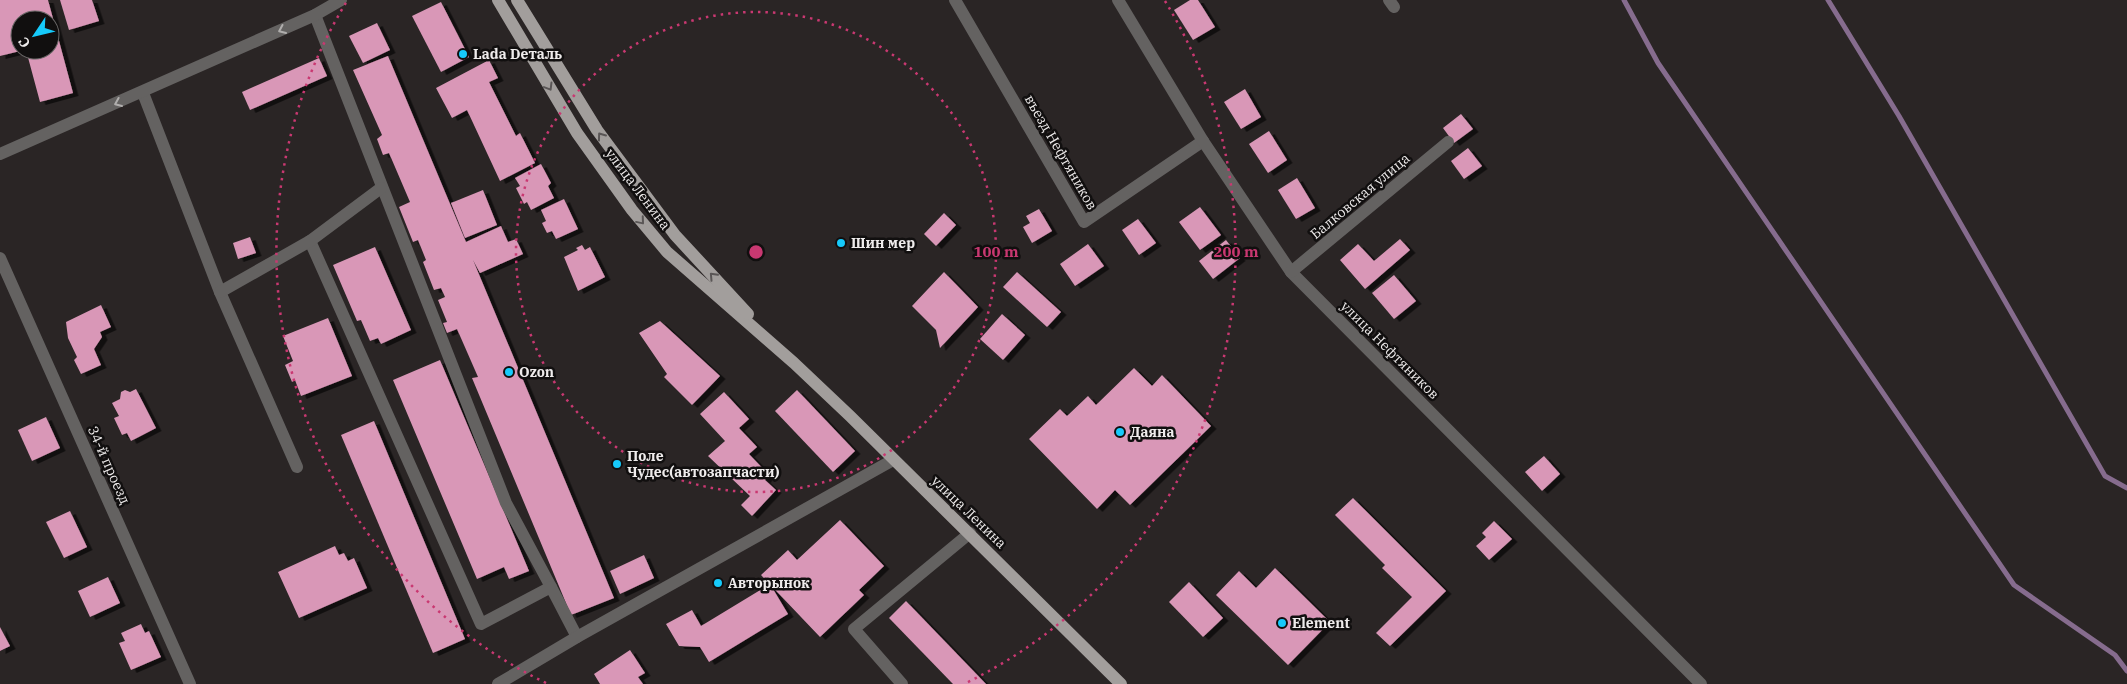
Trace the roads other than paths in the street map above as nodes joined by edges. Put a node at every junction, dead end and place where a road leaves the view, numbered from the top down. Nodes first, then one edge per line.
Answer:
1 (341, 0) edge
2 (498, 0) edge
3 (517, 0) edge
4 (955, 0) edge
5 (1118, 0) edge
6 (315, 15) junction
7 (143, 93) junction
8 (1203, 141) junction
9 (1448, 142) dead end
10 (0, 154) edge
11 (381, 188) junction
12 (310, 242) junction
13 (0, 258) edge
14 (1291, 272) junction
15 (220, 292) junction
16 (794, 363) junction
17 (893, 460) junction
18 (297, 467) dead end
19 (970, 533) junction
20 (550, 588) junction
21 (576, 637) junction
22 (1698, 681) edge
23 (190, 684) edge
24 (498, 684) edge
25 (902, 684) edge
26 (1121, 684) edge

1 - 6 street
2 -> 16 main road, улица Ленина
16 -> 3 main road, улица Ленина
4 - 8 street, въезд Нефтяников
5 - 8 street, улица Нефтяников
6 -> 7 street
6 - 11 street
7 -> 10 street
7 - 15 street
8 - 14 street, улица Нефтяников
9 - 14 street, Балковская улица
11 - 12 street
11 - 20 street
12 - 15 street
12 - 20 street
13 - 23 street, 34-й проезд
14 - 22 street, улица Нефтяников
15 - 18 street
16 - 17 main road, улица Ленина
17 - 19 main road, улица Ленина
17 - 21 street
19 - 25 street
19 - 26 main road, улица Ленина
20 - 21 street
21 - 24 street

